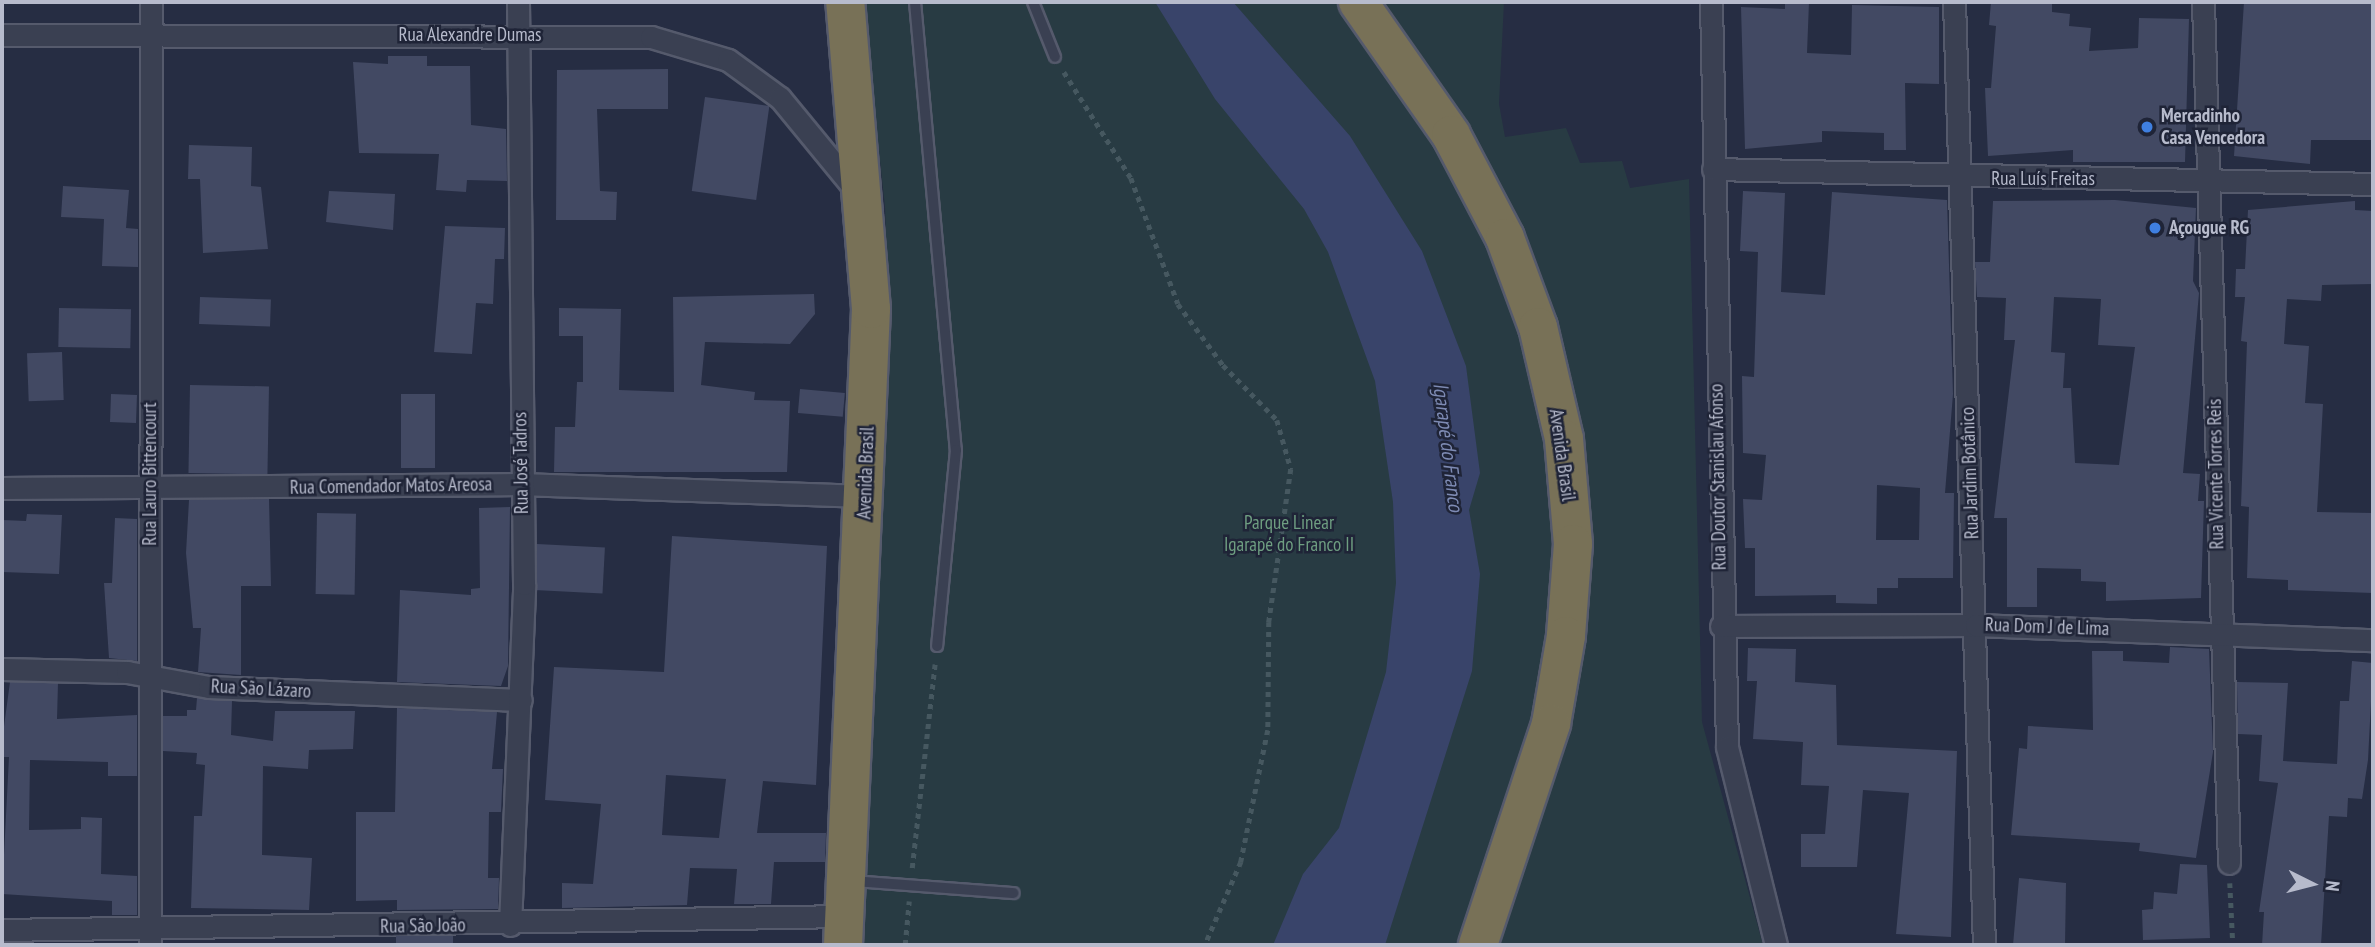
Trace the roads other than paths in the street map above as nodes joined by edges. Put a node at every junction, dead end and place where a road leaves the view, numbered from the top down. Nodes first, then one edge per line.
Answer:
1 (151, 2) edge
2 (518, 2) edge
3 (845, 2) edge
4 (915, 2) edge
5 (1033, 2) edge
6 (1358, 2) edge
7 (1711, 2) edge
8 (1954, 2) edge
9 (2203, 2) edge
10 (2, 35) edge
11 (518, 35) junction
12 (151, 36) junction
13 (1055, 57) road end
14 (1713, 169) junction
15 (1959, 179) junction
16 (2209, 179) junction
17 (2373, 184) edge
18 (867, 210) junction
19 (520, 484) junction
20 (2, 488) edge
21 (150, 489) junction
22 (864, 496) junction
23 (1976, 625) junction
24 (1721, 626) junction
25 (2219, 633) junction
26 (2373, 640) edge
27 (937, 646) road end
28 (2, 668) edge
29 (148, 679) junction
30 (521, 700) junction
31 (2229, 863) road end
32 (1014, 893) dead end
33 (844, 914) edge
34 (510, 925) junction
35 (2, 930) edge
36 (150, 937) edge
37 (1478, 945) edge
38 (1776, 945) edge
39 (1984, 945) edge

1 - 12 street, Rua Lauro Bittencourt
2 - 11 street, Rua José Tadros
3 - 18 highway, Avenida Brasil
4 - 27 lane
5 - 13 lane
6 - 37 highway, Avenida Brasil
7 - 14 street, Rua Doutor Stanislau Afonso
8 - 15 street, Rua Jardim Botânico
9 - 16 street, Rua Vicente Torres Reis
10 - 12 street, Rua Alexandre Dumas
11 - 12 street, Rua Alexandre Dumas
11 - 18 street, Rua Alexandre Dumas
11 - 19 street, Rua José Tadros
12 - 21 street, Rua Lauro Bittencourt
14 - 15 street, Rua Luís Freitas
14 - 24 street, Rua Doutor Stanislau Afonso
15 - 16 street, Rua Luís Freitas
15 - 23 street, Rua Jardim Botânico
16 - 17 street, Rua Luís Freitas
16 - 25 street, Rua Vicente Torres Reis
18 - 22 highway, Avenida Brasil
19 - 21 street, Rua Comendador Matos Areosa
19 - 22 street, Rua Comendador Matos Areosa
19 - 30 street, Rua José Tadros
20 - 21 street, Rua Comendador Matos Areosa
21 - 29 street, Rua Lauro Bittencourt
22 - 33 highway, Avenida Brasil
23 - 24 street, Rua Dom J de Lima
23 - 25 street, Rua Dom J de Lima
23 - 39 street, Rua Jardim Botânico
24 - 38 street, Rua Doutor Stanislau Afonso
25 - 26 street, Rua Dom J de Lima
25 - 31 street, Rua Vicente Torres Reis
28 - 29 street, Rua São Lázaro
29 - 30 street, Rua São Lázaro
29 - 36 street, Rua Lauro Bittencourt
30 - 34 street, Rua José Tadros
32 - 33 lane
33 - 34 street, Rua São João
34 - 36 street, Rua São João
35 - 36 street, Rua São João

